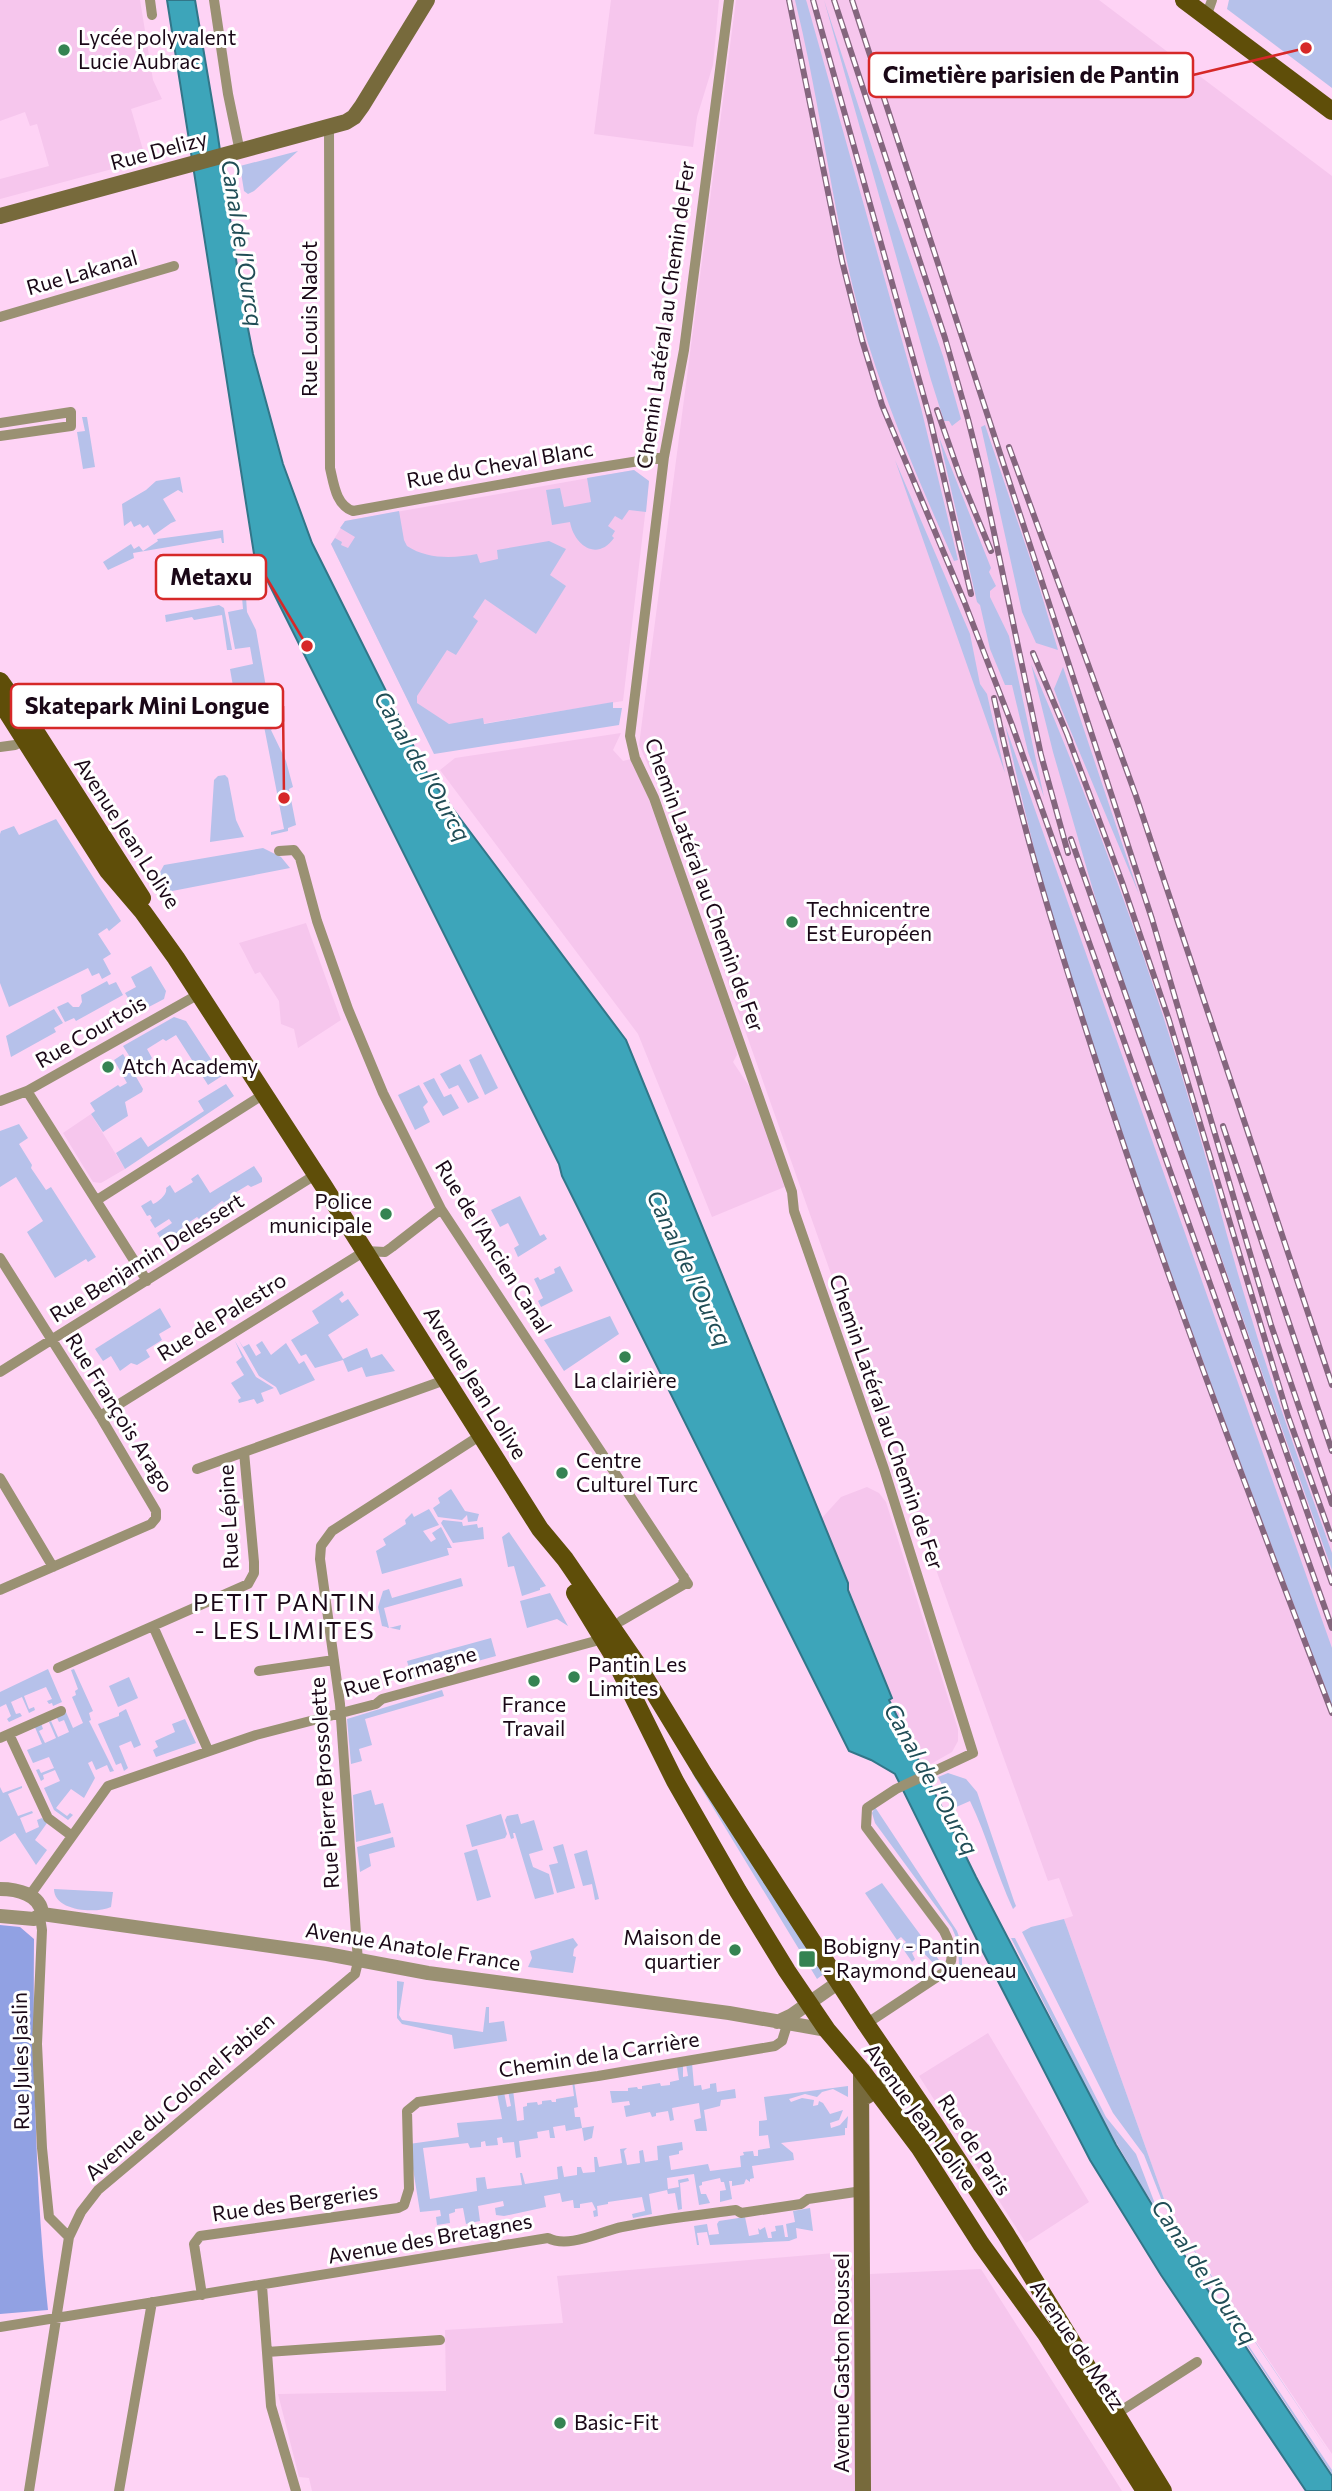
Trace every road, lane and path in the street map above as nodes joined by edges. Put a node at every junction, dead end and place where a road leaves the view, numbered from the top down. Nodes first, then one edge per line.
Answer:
1 (150, 0) edge
2 (214, 0) edge
3 (415, 0) edge
4 (427, 0) edge
5 (729, 0) edge
6 (1184, 0) edge
7 (1209, 8) edge
8 (152, 15) dead end
9 (1332, 111) edge
10 (329, 128) junction
11 (235, 153) junction
12 (0, 216) edge
13 (174, 266) dead end
14 (0, 317) edge
15 (0, 423) edge
16 (0, 436) edge
17 (664, 457) junction
18 (344, 506) joint
19 (0, 681) edge
20 (0, 701) edge
21 (31, 737) junction
22 (0, 747) edge
23 (279, 851) dead end
24 (199, 993) junction
25 (27, 1091) junction
26 (264, 1094) junction
27 (0, 1101) edge
28 (315, 1175) junction
29 (97, 1200) junction
30 (441, 1209) junction
31 (365, 1251) junction
32 (0, 1258) edge
33 (147, 1281) junction
34 (52, 1341) junction
35 (0, 1372) edge
36 (445, 1380) junction
37 (100, 1416) junction
38 (481, 1435) junction
39 (244, 1452) junction
40 (197, 1469) dead end
41 (0, 1478) edge
42 (540, 1529) junction
43 (53, 1567) junction
44 (0, 1590) edge
45 (621, 1621) dead end
46 (153, 1626) junction
47 (603, 1639) junction
48 (334, 1660) junction
49 (58, 1668) dead end
50 (259, 1671) dead end
51 (61, 1711) dead end
52 (341, 1712) junction
53 (5, 1736) edge
54 (208, 1751) junction
55 (740, 1829) joint
56 (72, 1836) junction
57 (0, 1888) edge
58 (30, 1895) junction
59 (41, 1915) junction
60 (0, 1916) edge
61 (358, 1962) junction
62 (839, 1982) junction
63 (808, 2003) junction
64 (782, 2023) junction
65 (866, 2024) junction
66 (827, 2030) junction
67 (899, 2072) junction
68 (869, 2094) junction
69 (407, 2111) joint
70 (862, 2191) junction
71 (969, 2226) joint
72 (69, 2237) junction
73 (262, 2286) junction
74 (202, 2295) junction
75 (152, 2302) junction
76 (55, 2318) junction
77 (0, 2327) edge
78 (440, 2340) dead end
79 (267, 2352) junction
80 (1197, 2362) dead end
81 (1116, 2414) junction
82 (29, 2491) edge
83 (118, 2491) edge
84 (296, 2491) edge
85 (863, 2491) edge
86 (1145, 2491) edge
87 (1163, 2491) edge

1 - 8 street
2 - 11 street
3 - 10 main road
4 - 10 main road, Rue Delizy
5 - 17 street, Chemin Latéral au Chemin de Fer
6 - 7 main road
7 - 9 main road
10 - 11 main road, Rue Delizy
10 - 18 street, Rue Louis Nadot
11 - 12 main road, Rue Delizy
13 - 14 street, Rue Lakanal
15 - 16 street
17 - 18 street, Rue du Cheval Blanc
17 - 65 street, Chemin Latéral au Chemin de Fer
19 - 21 main road, Avenue Jean Lolive
20 - 21 main road, Avenue Jean Lolive
21 - 22 street
21 - 24 main road, Avenue Jean Lolive
23 - 30 street, Rue de l'Ancien Canal
24 - 25 street, Rue Courtois
24 - 26 main road, Avenue Jean Lolive
25 - 27 street, Rue Courtois
25 - 29 street
26 - 28 main road, Avenue Jean Lolive
26 - 29 street
28 - 31 main road, Avenue Jean Lolive
28 - 33 street, Rue Benjamin Delessert
29 - 33 street
30 - 31 street
30 - 45 street, Rue de l'Ancien Canal
31 - 36 main road, Avenue Jean Lolive
31 - 37 street, Rue de Palestro
32 - 34 street, Rue François Arago
33 - 34 street, Rue Benjamin Delessert
34 - 35 street, Rue Benjamin Delessert
34 - 37 street, Rue François Arago
36 - 38 main road, Avenue Jean Lolive
36 - 39 street, Rue Lépine
37 - 43 street, Rue François Arago
38 - 42 main road, Avenue Jean Lolive
38 - 48 street, Rue Pierre Brossolette
39 - 40 street
39 - 46 street, Rue Lépine
41 - 43 street
42 - 47 main road, Avenue Jean Lolive
42 - 55 main road, Avenue Jean Lolive
43 - 44 street
46 - 49 street, Rue Lépine
46 - 54 street
47 - 52 street, Rue Formagne
47 - 63 main road, Avenue Jean Lolive
48 - 50 street
48 - 52 street, Rue Pierre Brossolette
51 - 53 street
52 - 54 street, Rue Formagne
52 - 61 street, Rue Pierre Brossolette
53 - 56 street
54 - 56 street, Rue Formagne
55 - 62 main road, Rue de Paris
56 - 58 street
57 - 58 street
58 - 59 street
59 - 60 street, Avenue Anatole France
59 - 61 street, Avenue Anatole France
59 - 72 street, Rue Jules Jaslin
61 - 64 street, Avenue Anatole France
61 - 72 street, Avenue du Colonel Fabien
62 - 63 street
62 - 65 main road, Rue de Paris
63 - 64 street
63 - 66 main road, Avenue Jean Lolive
64 - 66 street, Avenue Anatole France
64 - 69 street, Chemin de la Carrière
65 - 67 main road, Rue de Paris
66 - 68 main road, Avenue Jean Lolive
67 - 68 main road
67 - 81 main road, Rue de Paris
68 - 70 main road, Avenue Gaston Roussel
68 - 71 main road, Avenue Jean Lolive
69 - 74 street, Rue des Bergeries
70 - 73 street, Avenue des Bretagnes
70 - 85 main road, Avenue Gaston Roussel
71 - 86 main road, Avenue de Metz
72 - 76 street, Avenue du Colonel Fabien
73 - 74 street, Avenue des Bretagnes
73 - 79 street
74 - 75 street, Avenue des Bretagnes
75 - 76 street, Avenue des Bretagnes
75 - 83 street
76 - 77 street, Avenue des Bretagnes
76 - 82 street, Avenue du Colonel Fabien
78 - 79 street
79 - 84 street
80 - 81 street
81 - 87 main road, Rue de Paris

